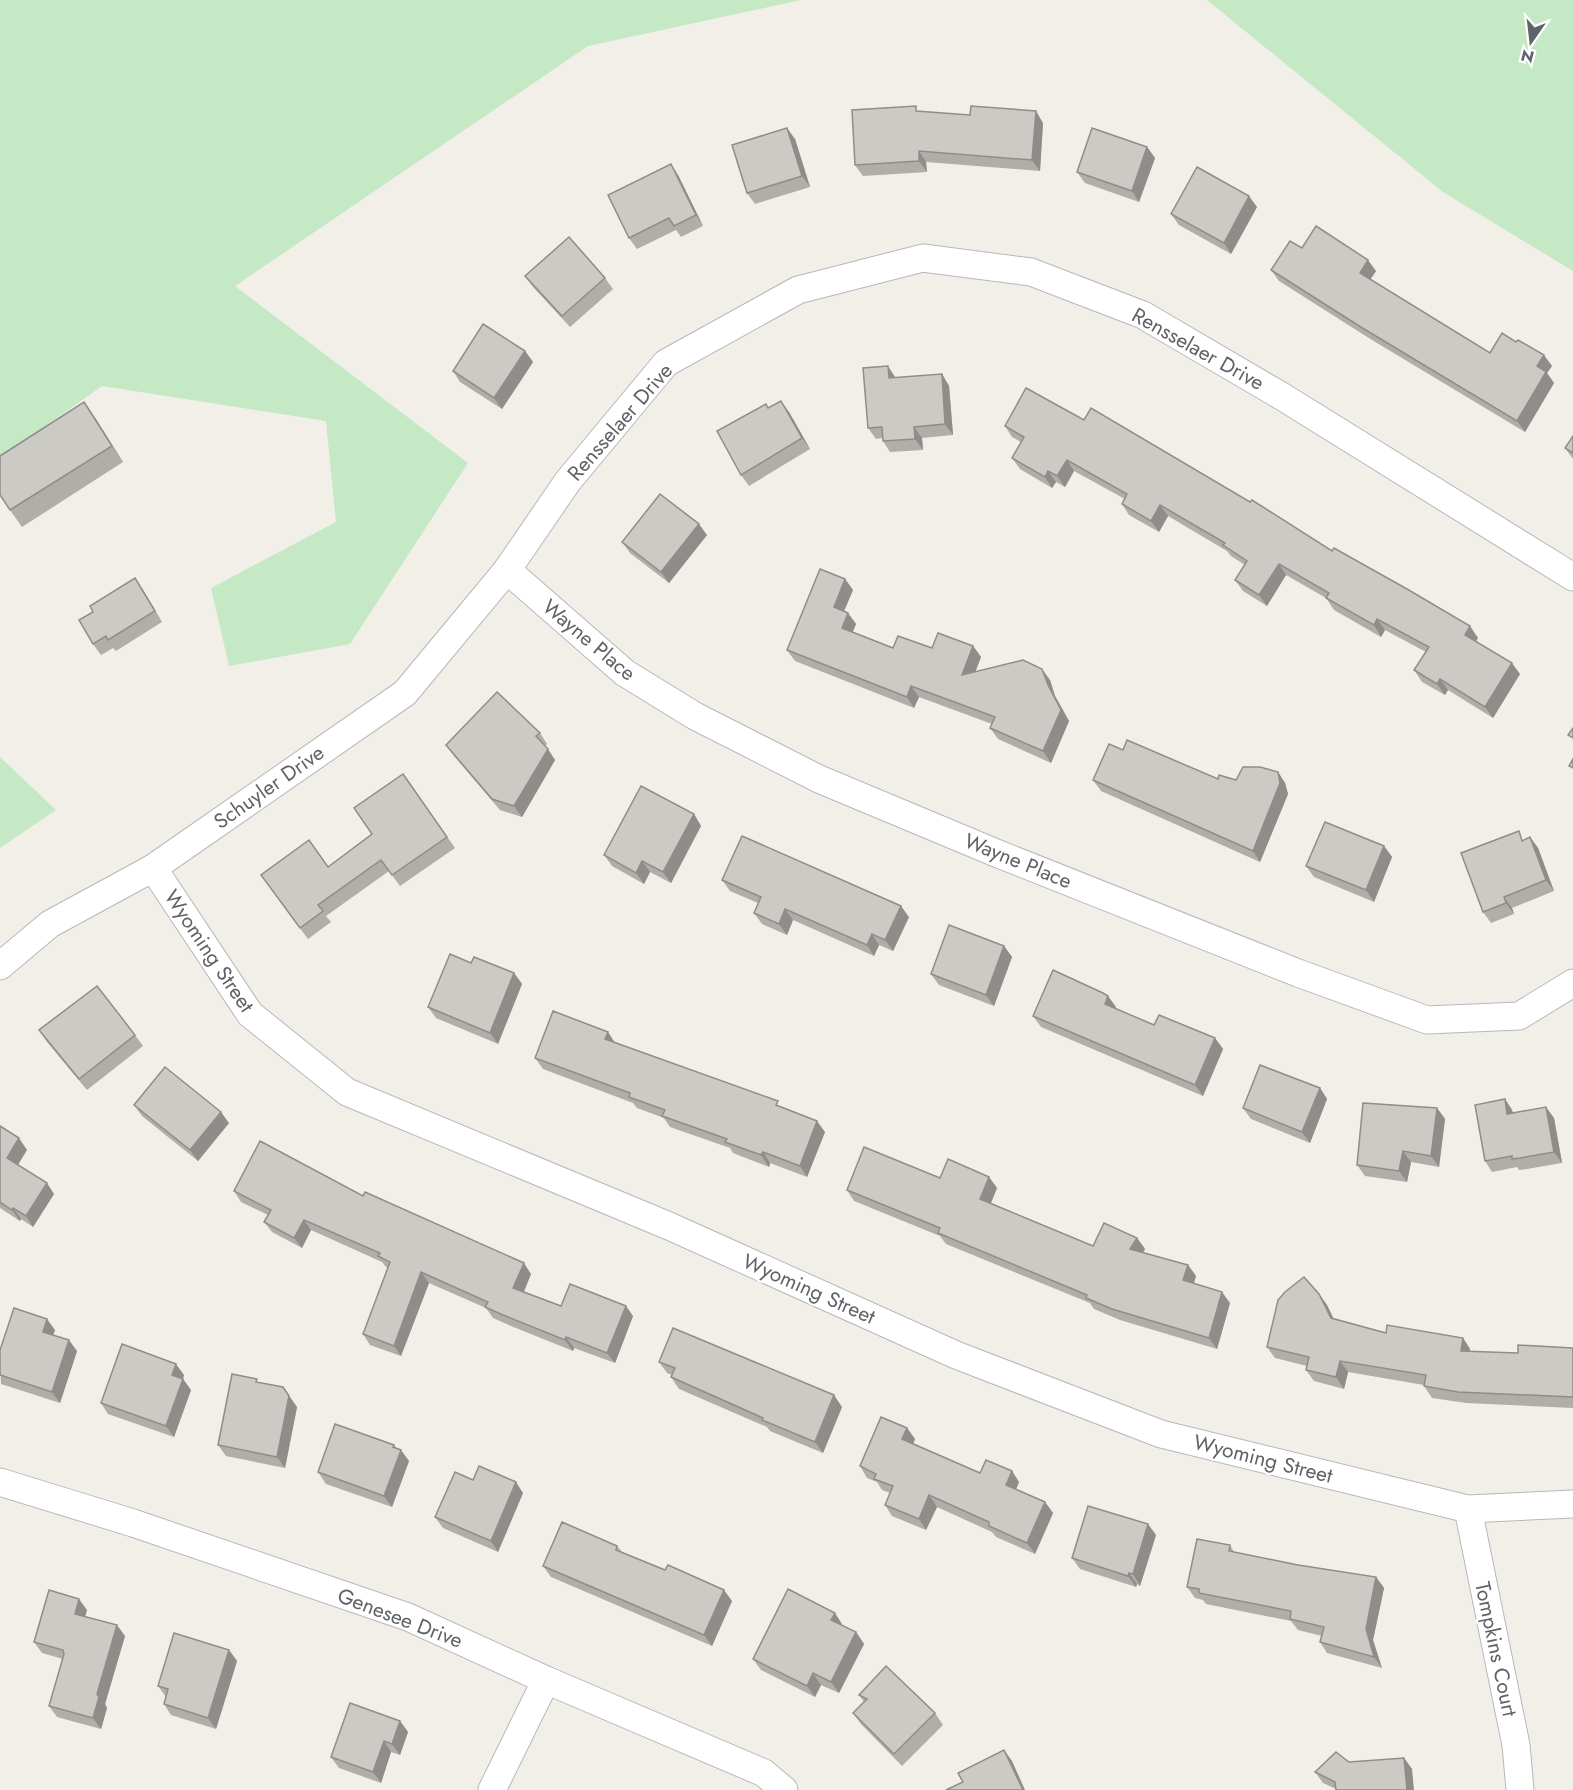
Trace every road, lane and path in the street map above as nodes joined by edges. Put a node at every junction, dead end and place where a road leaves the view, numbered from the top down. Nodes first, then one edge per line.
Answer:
1 (507, 570) junction
2 (1573, 577) edge
3 (153, 868) junction
4 (0, 966) edge
5 (1573, 983) edge
6 (0, 1482) edge
7 (1573, 1504) edge
8 (1468, 1509) junction
9 (546, 1680) junction
10 (492, 1790) edge
11 (784, 1790) edge
12 (1520, 1790) edge

1 - 2 street, Rensselaer Drive
1 - 3 street, Schuyler Drive
1 - 5 street, Wayne Place
3 - 4 street, Schuyler Drive
3 - 8 street, Wyoming Street
6 - 9 street, Genesee Drive
7 - 8 street, Wyoming Street
8 - 12 street, Tompkins Court
9 - 10 street
9 - 11 street, Genesee Drive

